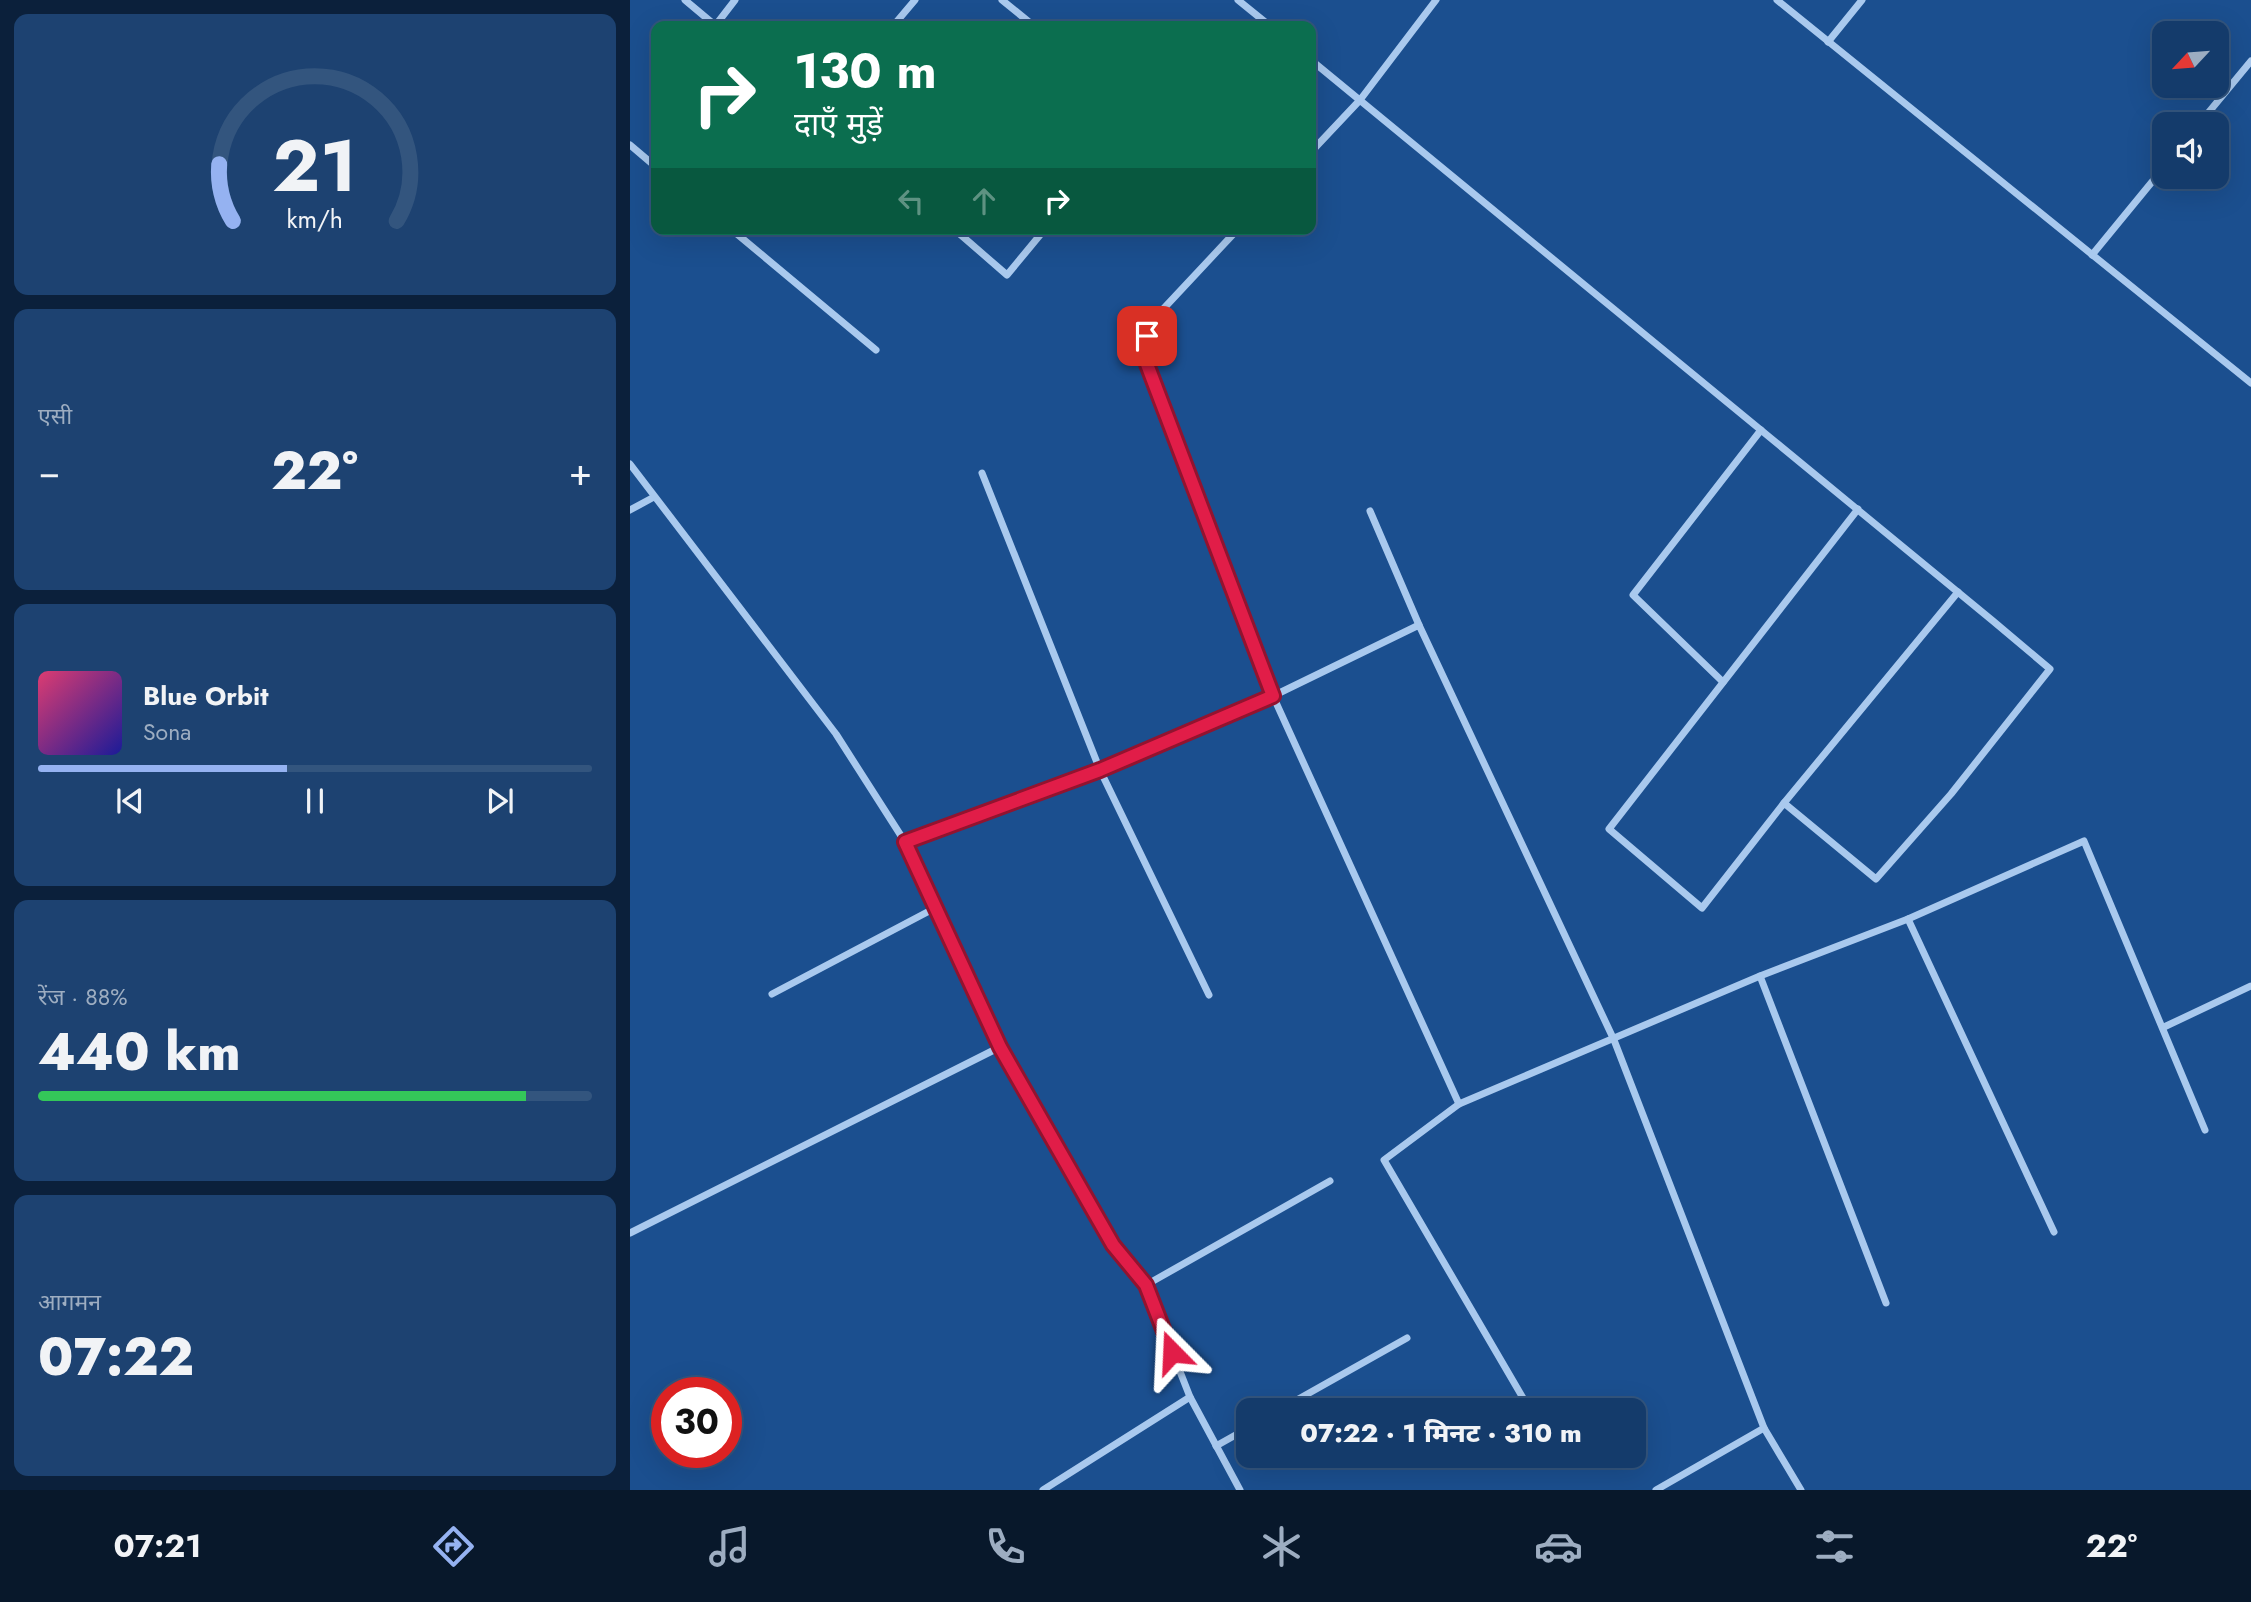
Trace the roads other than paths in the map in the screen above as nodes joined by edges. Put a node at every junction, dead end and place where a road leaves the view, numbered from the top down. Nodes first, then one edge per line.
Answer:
1 (685, 0) edge
2 (735, 0) edge
3 (915, 0) edge
4 (1002, 0) edge
5 (1238, 0) edge
6 (1436, 0) edge
7 (1776, 0) edge
8 (1862, 0) edge
9 (710, 21) edge
10 (720, 21) edge
11 (897, 21) edge
12 (1028, 21) edge
13 (1264, 21) edge
14 (1828, 42) junction
15 (2251, 61) edge
16 (1316, 64) edge
17 (1360, 100) junction
18 (2209, 112) edge
19 (630, 145) edge
20 (1316, 147) edge
21 (651, 163) edge
22 (2152, 182) edge
23 (738, 235) edge
24 (961, 235) edge
25 (1040, 235) edge
26 (1232, 235) edge
27 (2092, 255) junction
28 (876, 350) dead end
29 (2251, 383) edge
30 (1761, 430) junction
31 (630, 464) edge
32 (982, 473) dead end
33 (654, 497) junction
34 (1857, 509) junction
35 (630, 510) edge
36 (1370, 511) dead end
37 (1958, 592) junction
38 (1419, 625) junction
39 (1723, 682) junction
40 (1273, 696) junction
41 (1100, 770) junction
42 (1784, 803) junction
43 (905, 842) junction
44 (935, 908) junction
45 (1908, 919) junction
46 (1760, 976) junction
47 (2251, 986) edge
48 (772, 994) dead end
49 (1209, 995) dead end
50 (2164, 1027) junction
51 (1614, 1040) junction
52 (1000, 1047) junction
53 (1459, 1104) junction
54 (2206, 1130) dead end
55 (1330, 1181) dead end
56 (2054, 1232) dead end
57 (630, 1233) edge
58 (1146, 1285) junction
59 (1886, 1303) dead end
60 (1407, 1338) dead end
61 (1190, 1397) junction
62 (1300, 1398) edge
63 (1523, 1398) edge
64 (1764, 1428) junction
65 (1236, 1435) edge
66 (1216, 1446) junction
67 (1043, 1490) edge
68 (1240, 1490) edge
69 (1656, 1490) edge
70 (1801, 1490) edge

1 - 9 street
2 - 10 street
3 - 11 street
4 - 12 street
5 - 13 street
6 - 17 street
7 - 14 street
8 - 14 street
14 - 27 street
15 - 18 street
16 - 17 street
17 - 20 street
17 - 30 street
19 - 21 street
22 - 27 street
23 - 28 street
24 - 25 street
26 - 40 street
27 - 29 street
30 - 34 street
30 - 39 street
31 - 33 street
32 - 41 street
33 - 35 street
33 - 43 street
34 - 37 street
34 - 39 street
36 - 38 street
37 - 42 street
37 - 42 street
38 - 40 street
38 - 51 street
39 - 42 street
40 - 41 street
40 - 53 street
41 - 43 street
41 - 49 street
43 - 44 street
44 - 48 street
44 - 52 street
45 - 46 street
45 - 50 street
45 - 56 street
46 - 51 street
46 - 59 street
47 - 50 street
50 - 54 street
51 - 53 street
51 - 64 street
52 - 57 street
52 - 58 street
53 - 63 street
55 - 58 street
58 - 61 street
60 - 62 street
61 - 66 street
61 - 67 street
64 - 69 street
64 - 70 street
65 - 66 street
66 - 68 street

